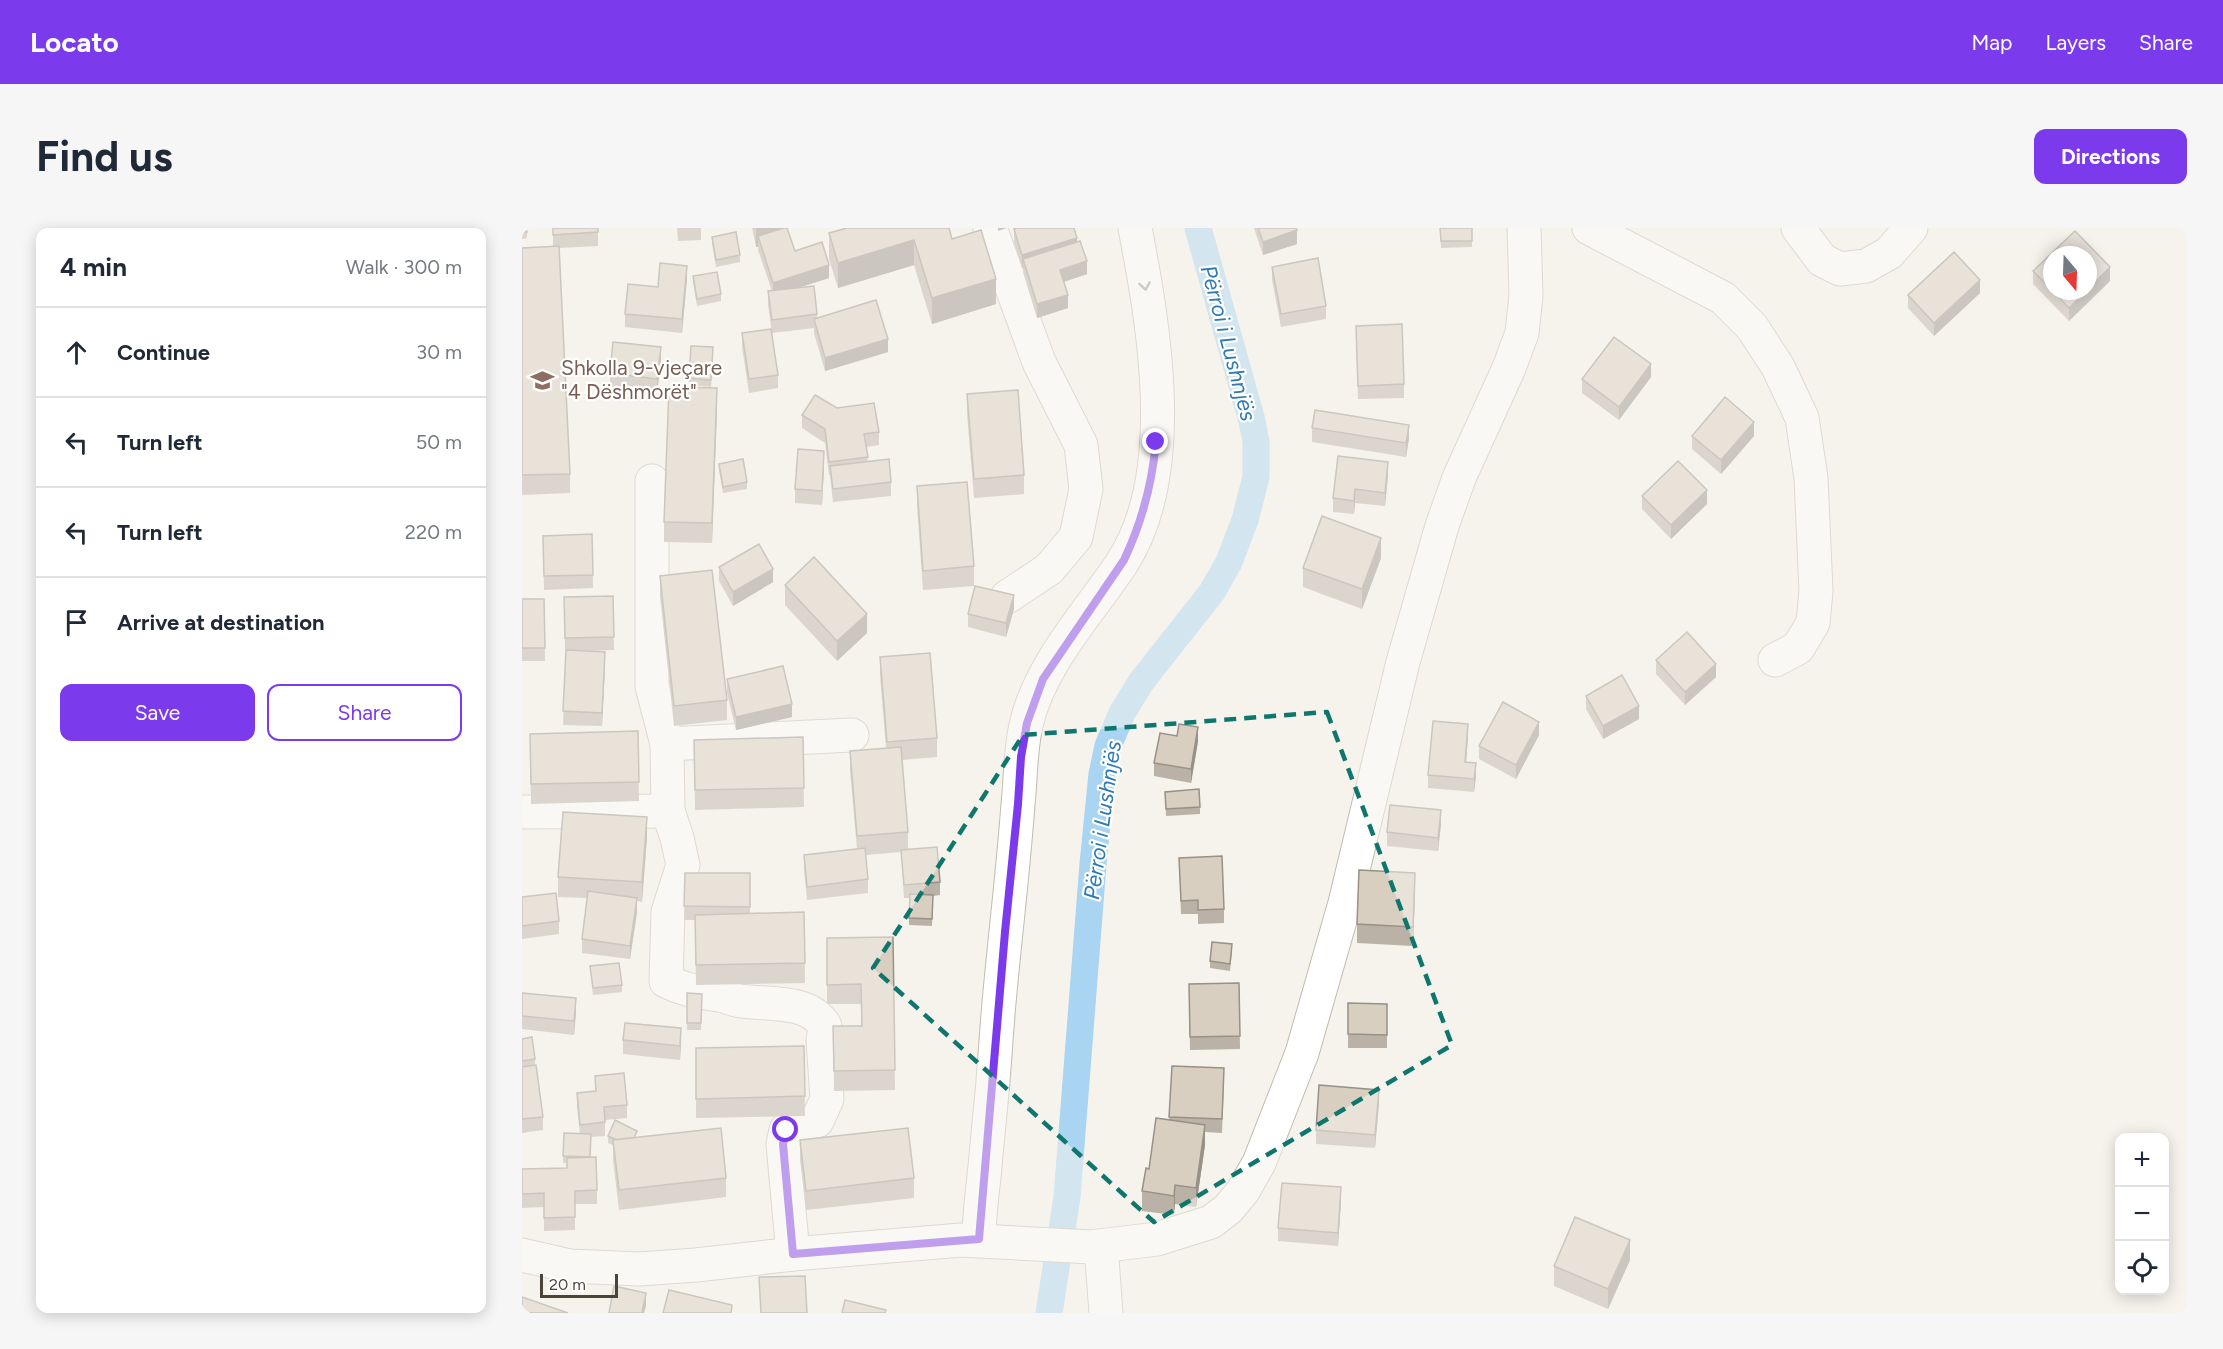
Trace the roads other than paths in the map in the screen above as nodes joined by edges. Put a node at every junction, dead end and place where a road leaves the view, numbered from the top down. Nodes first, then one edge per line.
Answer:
1 (990, 228) edge
2 (1136, 228) edge
3 (1524, 228) edge
4 (1588, 228) edge
5 (1798, 228) edge
6 (1911, 228) edge
7 (652, 481) dead end
8 (1007, 597) edge
9 (1775, 660) dead end
10 (852, 735) dead end
11 (667, 744) junction
12 (668, 811) junction
13 (522, 812) edge
14 (992, 1240) junction
15 (1096, 1247) junction
16 (793, 1254) junction
17 (522, 1255) edge
18 (1106, 1313) edge

1 - 8 street
2 -> 14 street
3 - 15 street
4 - 9 street
5 - 6 street
7 - 11 street
10 - 11 street
11 - 12 street
12 - 13 street
12 - 16 street
14 - 15 street
14 - 16 street
15 - 18 street
16 - 17 street

